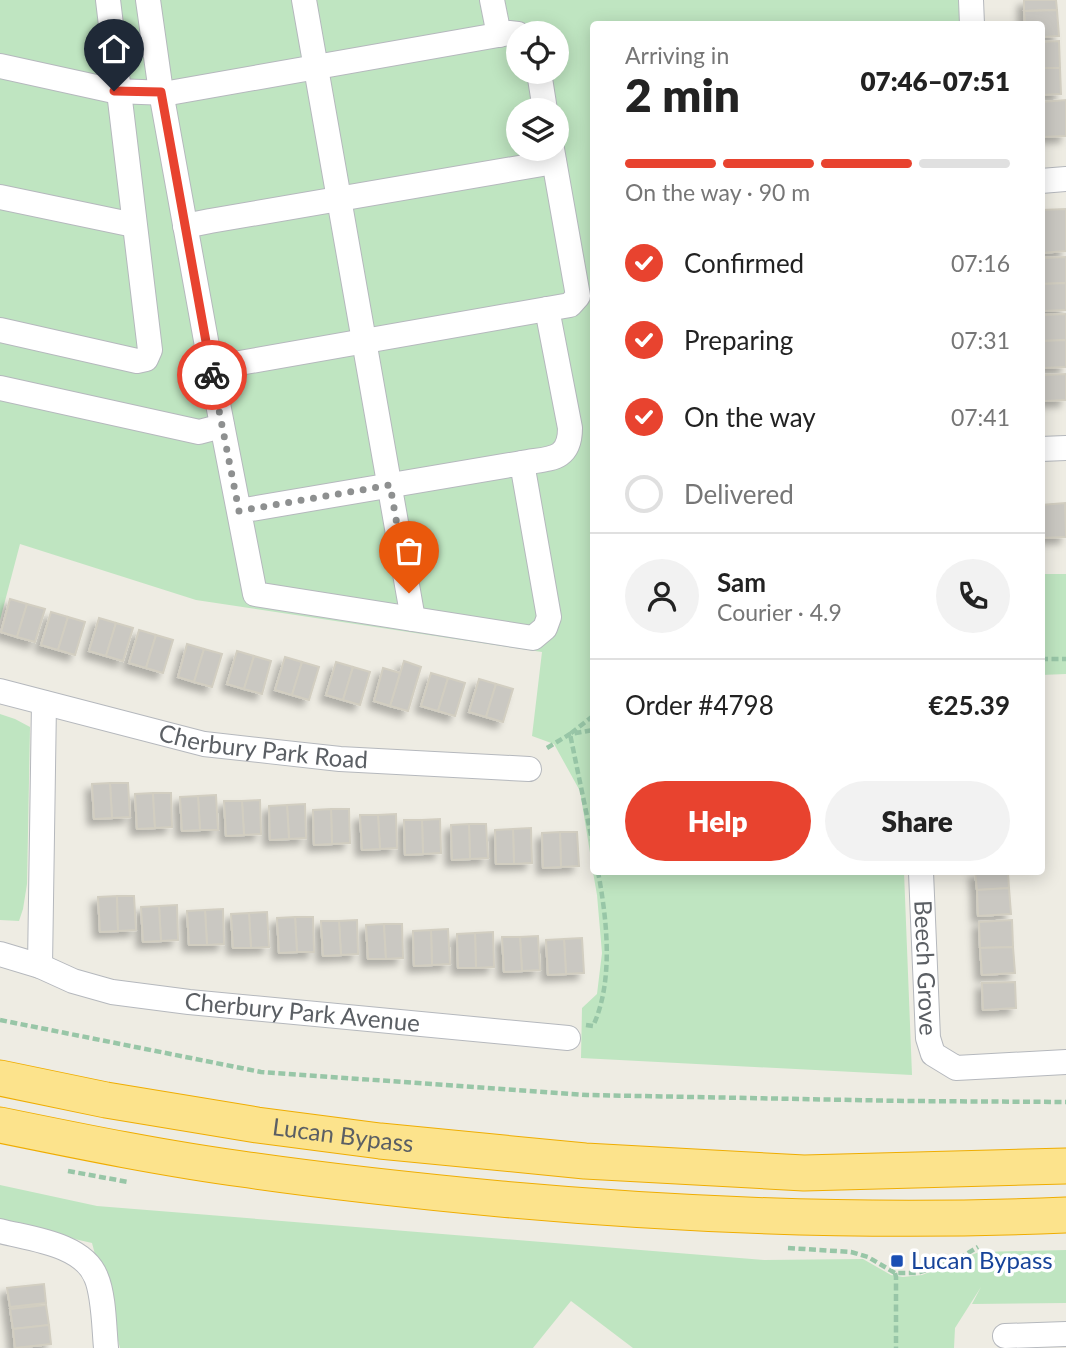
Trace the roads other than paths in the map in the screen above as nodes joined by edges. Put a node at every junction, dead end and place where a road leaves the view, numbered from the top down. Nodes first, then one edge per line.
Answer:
1 (108, 0) edge
2 (148, 0) edge
3 (304, 0) edge
4 (492, 0) edge
5 (971, 0) edge
6 (972, 21) edge
7 (506, 30) edge
8 (506, 34) edge
9 (0, 66) edge
10 (316, 68) junction
11 (118, 91) junction
12 (161, 92) junction
13 (523, 161) edge
14 (554, 161) edge
15 (1066, 179) edge
16 (1045, 181) edge
17 (0, 197) edge
18 (339, 198) junction
19 (135, 225) junction
20 (185, 226) junction
21 (547, 309) junction
22 (0, 330) edge
23 (363, 341) junction
24 (211, 368) junction
25 (0, 388) edge
26 (222, 426) junction
27 (1066, 448) edge
28 (1045, 449) edge
29 (522, 463) junction
30 (390, 485) junction
31 (239, 511) junction
32 (413, 620) junction
33 (0, 691) edge
34 (44, 704) junction
35 (529, 769) dead end
36 (921, 875) edge
37 (0, 954) edge
38 (40, 966) junction
39 (572, 1031) road end
40 (1066, 1062) edge
41 (0, 1078) edge
42 (0, 1125) edge
43 (1066, 1166) edge
44 (1066, 1215) edge
45 (0, 1231) edge
46 (1066, 1334) edge
47 (1005, 1336) dead end
48 (106, 1348) edge

1 - 11 street
2 - 12 street
3 - 10 street
4 - 7 street
5 - 6 street
8 - 10 street
9 - 11 street
10 - 12 street
10 - 18 street
11 - 12 street
11 - 19 street
12 - 20 street
13 - 18 street
14 - 21 street
15 - 16 street
17 - 19 street
18 - 20 street
18 - 23 street
19 - 22 street
20 - 24 street
21 - 23 street
21 - 29 street
23 - 24 street
23 - 30 street
24 - 26 street
25 - 26 street
26 - 31 street
27 - 28 street
29 - 30 street
29 - 32 street
30 - 31 street
30 - 32 street
31 - 32 street
33 - 34 street, Cherbury Park Road
34 - 35 street, Cherbury Park Road
34 - 38 street
36 - 40 street, Beech Grove
37 - 38 street, Cherbury Park Avenue
38 - 39 street, Cherbury Park Avenue
41 - 43 highway, Lucan Bypass
42 - 44 highway, Lucan Bypass
45 - 48 street
46 - 47 street

